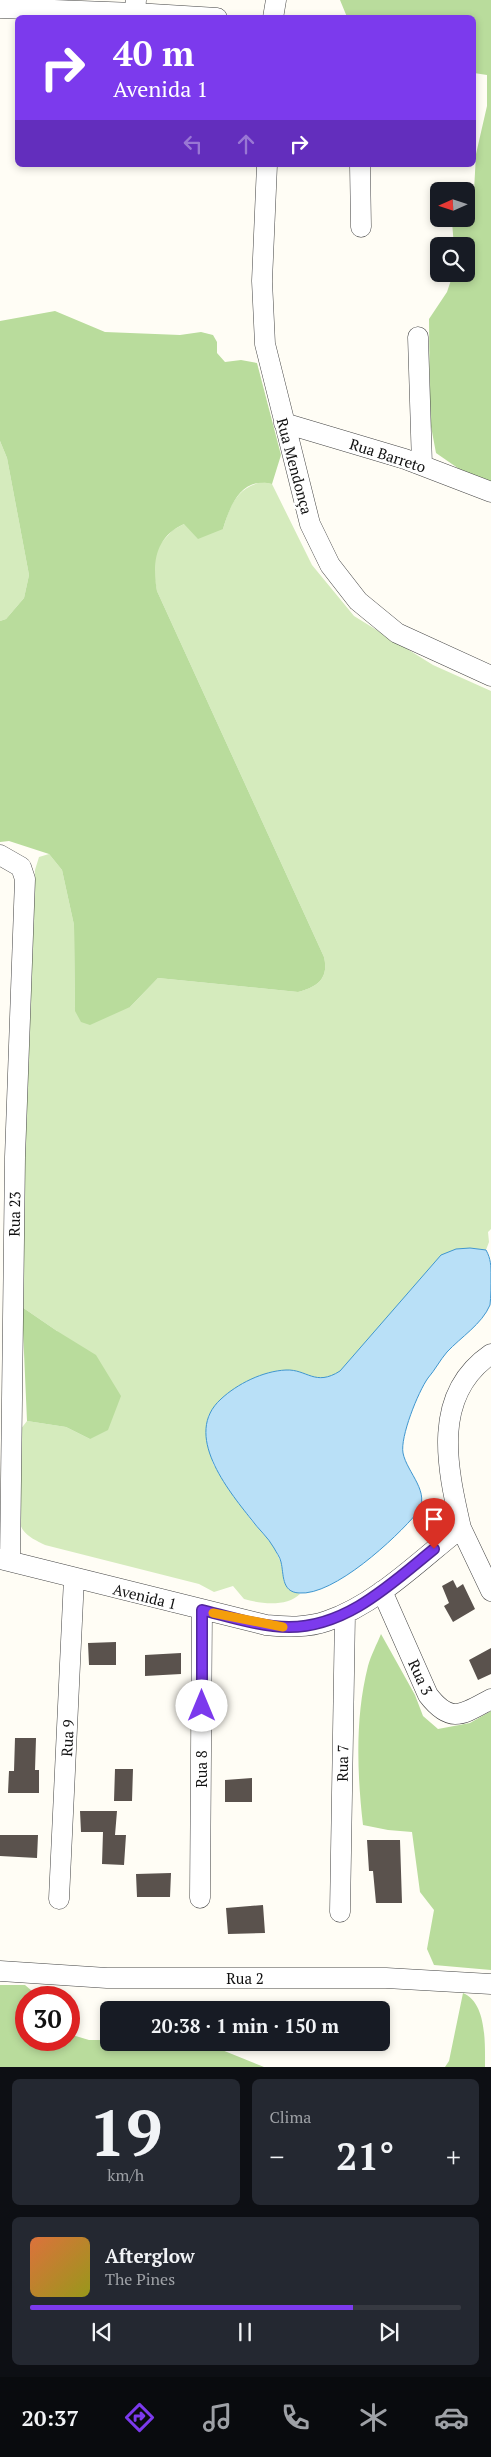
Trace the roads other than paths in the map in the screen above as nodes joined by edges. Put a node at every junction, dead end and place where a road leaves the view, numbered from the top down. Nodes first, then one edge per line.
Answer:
1 (276, 0) edge
2 (136, 7) edge
3 (0, 8) edge
4 (195, 15) edge
5 (274, 15) edge
6 (267, 167) edge
7 (360, 167) edge
8 (361, 227) dead end
9 (418, 337) dead end
10 (284, 423) junction
11 (422, 465) junction
12 (491, 492) edge
13 (491, 676) edge
14 (0, 855) edge
15 (7, 1157) edge
16 (491, 1354) edge
17 (461, 1528) junction
18 (5, 1560) edge
19 (74, 1578) junction
20 (382, 1590) junction
21 (491, 1591) edge
22 (202, 1610) junction
23 (344, 1614) junction
24 (491, 1699) edge
25 (200, 1898) dead end
26 (59, 1899) dead end
27 (340, 1912) dead end
28 (0, 1971) edge
29 (491, 1984) edge

1 - 5 street
2 - 3 street
2 - 4 street
6 - 10 street, Rua Mendonça
7 - 8 street
9 - 11 street
10 - 11 street, Rua Barreto
10 - 13 street, Rua Mendonça
11 - 12 street, Rua Barreto
14 - 15 street, Rua 23
15 - 18 street, Rua 23
16 - 17 street
17 - 20 street, Avenida 1
17 - 21 street
18 - 19 street, Avenida 1
19 - 22 street, Avenida 1
19 - 26 street, Rua 9
20 - 23 street, Avenida 1
20 - 24 street, Rua 3
22 - 23 street, Avenida 1
22 - 25 street, Rua 8
23 - 27 street, Rua 7
28 - 29 street, Rua 2

